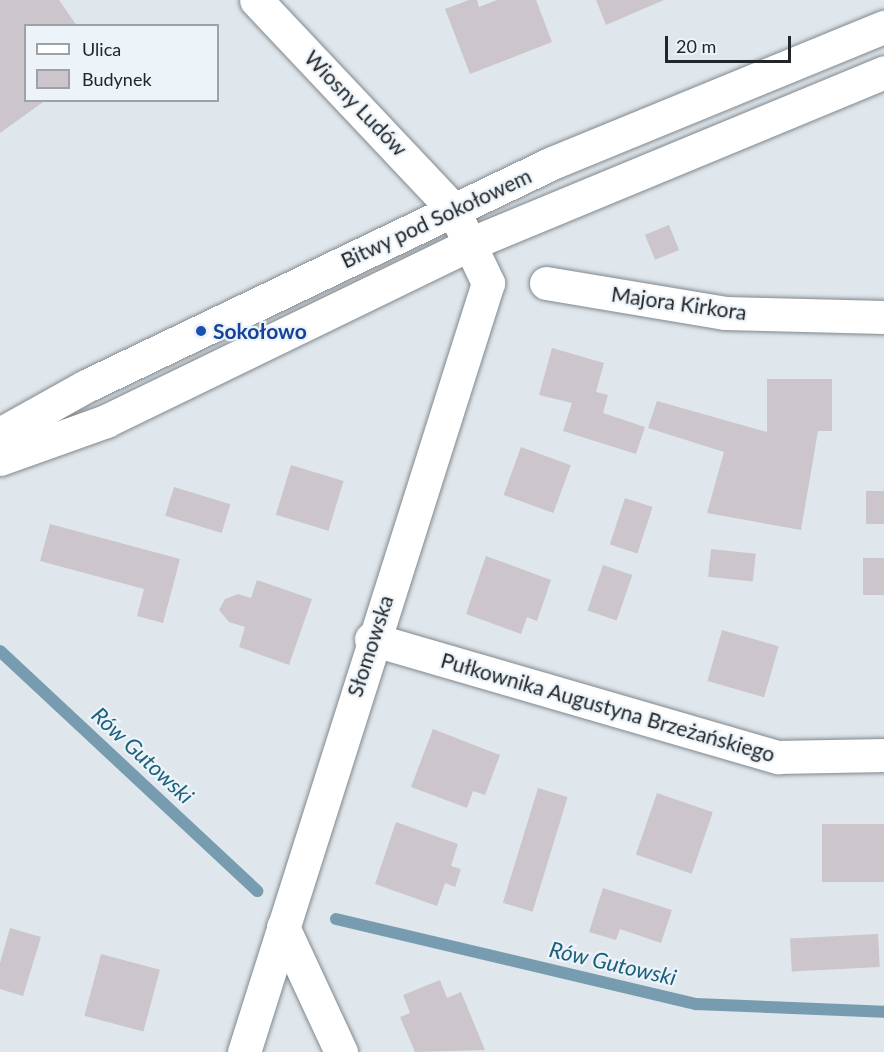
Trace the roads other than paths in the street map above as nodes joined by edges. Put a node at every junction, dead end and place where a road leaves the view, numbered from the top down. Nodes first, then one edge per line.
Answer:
1 (256, 0) edge
2 (884, 27) edge
3 (884, 72) edge
4 (453, 209) junction
5 (472, 243) junction
6 (546, 283) dead end
7 (884, 317) edge
8 (0, 434) edge
9 (0, 459) edge
10 (371, 639) junction
11 (884, 755) edge
12 (283, 927) junction
13 (244, 1052) edge
14 (341, 1052) edge

1 - 4 street, Wiosny Ludów
2 - 4 street, Bitwy pod Sokołowem
3 - 5 street, Bitwy pod Sokołowem
4 - 5 street, Wiosny Ludów
4 - 8 street, Bitwy pod Sokołowem
5 - 9 street, Bitwy pod Sokołowem
5 - 10 street, Słomowska
6 - 7 street, Majora Kirkora
10 - 11 street, Pułkownika Augustyna Brzeżańskiego
10 - 12 street, Słomowska
12 - 13 street, Słomowska
12 - 14 street

